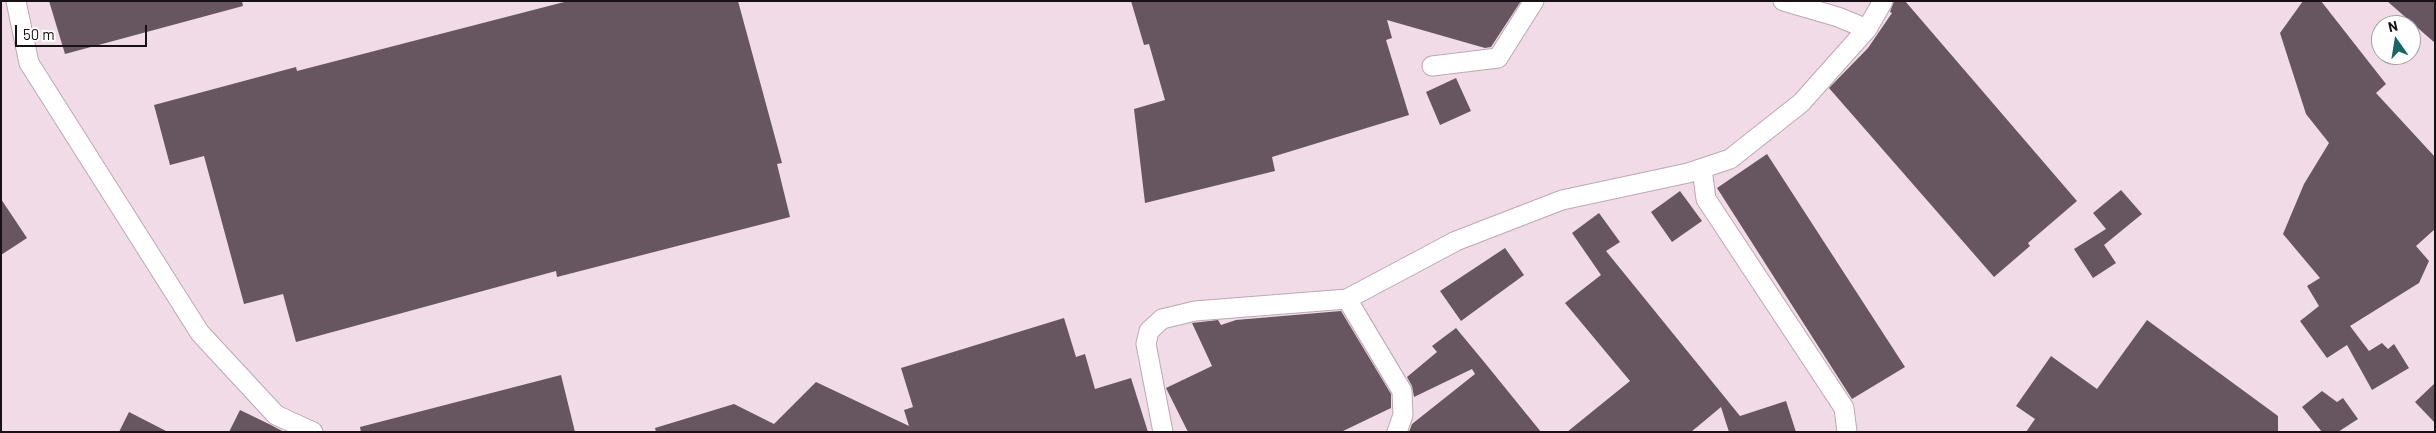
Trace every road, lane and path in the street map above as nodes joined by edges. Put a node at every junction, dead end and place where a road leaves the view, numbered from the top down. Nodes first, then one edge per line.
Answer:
1 (16, 1) edge
2 (1534, 1) edge
3 (1783, 1) edge
4 (1883, 1) edge
5 (1867, 29) junction
6 (1432, 66) dead end
7 (1702, 168) junction
8 (1347, 299) junction
9 (313, 432) edge
10 (1163, 432) edge
11 (1397, 432) edge
12 (1847, 432) edge

1 - 9 street
2 - 6 street
3 - 5 street
4 - 5 street
5 - 7 street
7 - 8 street
7 - 12 street
8 - 10 street
8 - 11 street

